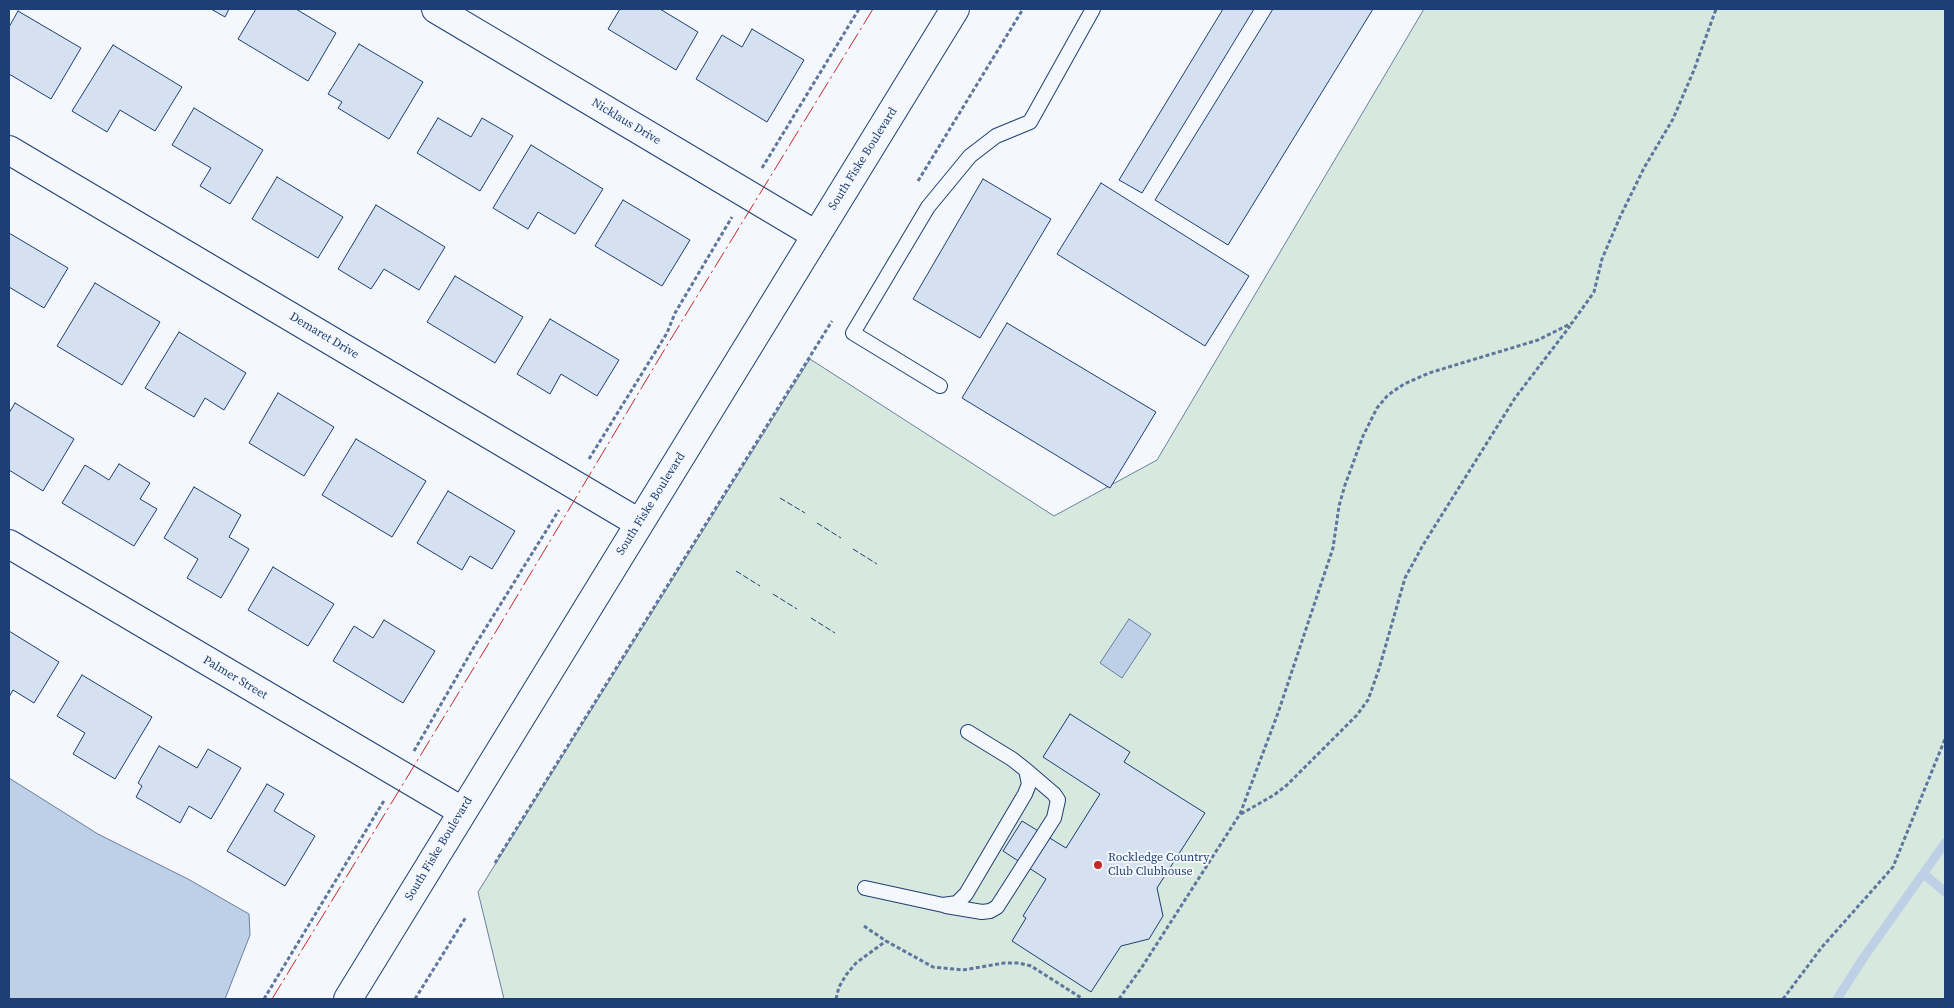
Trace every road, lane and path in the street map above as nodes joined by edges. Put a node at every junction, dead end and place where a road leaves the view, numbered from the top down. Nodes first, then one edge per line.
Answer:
1 (436, 9) edge
2 (859, 9) edge
3 (955, 9) edge
4 (1023, 9) edge
5 (1093, 9) edge
6 (1716, 9) edge
7 (9, 150) edge
8 (758, 175) dead end
9 (914, 188) dead end
10 (735, 212) dead end
11 (816, 235) junction
12 (835, 316) dead end
13 (1572, 323) junction
14 (940, 386) dead end
15 (588, 460) dead end
16 (563, 503) dead end
17 (639, 523) junction
18 (9, 544) edge
19 (968, 732) dead end
20 (1945, 739) edge
21 (413, 752) dead end
22 (1026, 770) junction
23 (385, 798) dead end
24 (462, 811) junction
25 (1240, 814) junction
26 (496, 863) dead end
27 (865, 888) dead end
28 (943, 905) junction
29 (466, 917) dead end
30 (864, 926) dead end
31 (886, 941) junction
32 (264, 999) edge
33 (348, 999) edge
34 (415, 999) edge
35 (836, 999) edge
36 (1083, 999) edge
37 (1119, 999) edge
38 (1783, 999) edge

1 - 11 street, Nicklaus Drive
2 - 8 path
3 - 11 street, South Fiske Boulevard
4 - 9 path
5 - 14 lane
6 - 13 path
7 - 17 street, Demaret Drive
10 - 15 path
11 - 17 street, South Fiske Boulevard
12 - 26 path
13 - 25 path
13 - 25 path
16 - 21 path
17 - 24 street, South Fiske Boulevard
18 - 24 street, Palmer Street
19 - 22 lane
20 - 38 path
22 - 28 lane
22 - 28 lane
23 - 32 path
24 - 33 street, South Fiske Boulevard
25 - 37 path
27 - 28 lane
29 - 34 path
30 - 31 path
31 - 35 path
31 - 36 path

